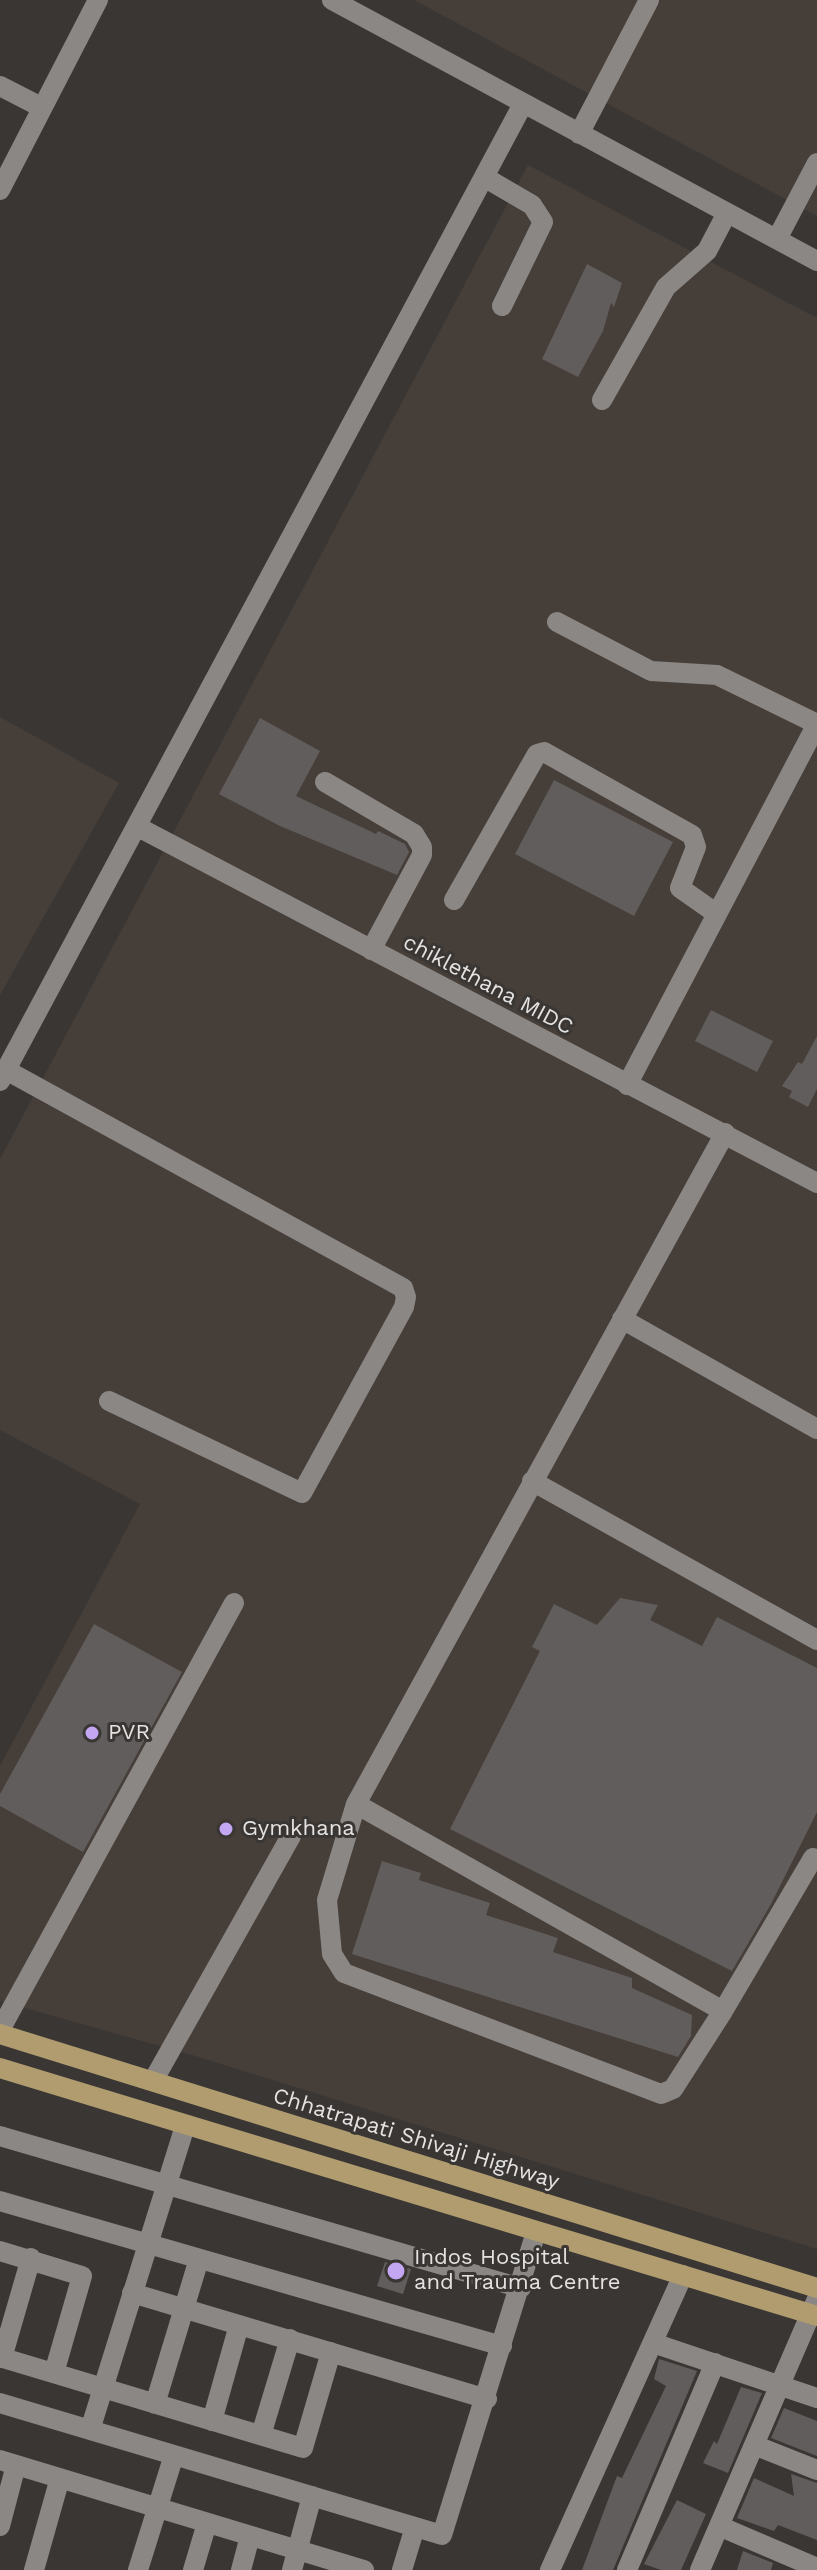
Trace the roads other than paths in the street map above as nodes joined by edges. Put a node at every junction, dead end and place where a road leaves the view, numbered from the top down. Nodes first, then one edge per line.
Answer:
1 (98, 0) edge
2 (332, 0) edge
3 (649, 0) edge
4 (368, 9) edge
5 (0, 86) edge
6 (523, 104) junction
7 (41, 107) junction
8 (579, 134) junction
9 (817, 163) edge
10 (484, 177) junction
11 (0, 190) edge
12 (727, 213) junction
13 (777, 239) junction
14 (817, 261) edge
15 (502, 306) dead end
16 (602, 400) dead end
17 (557, 622) dead end
18 (817, 724) edge
19 (325, 782) dead end
20 (138, 827) junction
21 (454, 900) dead end
22 (717, 914) junction
23 (371, 950) junction
24 (3, 1076) edge
25 (627, 1085) junction
26 (725, 1133) junction
27 (817, 1183) edge
28 (622, 1319) junction
29 (109, 1401) dead end
30 (817, 1429) edge
31 (532, 1481) junction
32 (234, 1603) dead end
33 (817, 1640) edge
34 (356, 1804) junction
35 (291, 1836) dead end
36 (813, 1858) dead end
37 (723, 2011) junction
38 (0, 2032) edge
39 (0, 2068) edge
40 (153, 2081) junction
41 (185, 2126) junction
42 (0, 2136) edge
43 (166, 2184) junction
44 (0, 2201) edge
45 (536, 2232) junction
46 (148, 2244) junction
47 (0, 2251) edge
48 (31, 2258) junction
49 (199, 2259) junction
50 (683, 2275) junction
51 (521, 2288) junction
52 (817, 2288) edge
53 (132, 2293) junction
54 (184, 2309) junction
55 (815, 2309) edge
56 (239, 2325) junction
57 (290, 2339) junction
58 (653, 2343) junction
59 (502, 2346) junction
60 (331, 2352) junction
61 (1, 2357) edge
62 (715, 2363) junction
63 (54, 2373) junction
64 (780, 2385) junction
65 (103, 2388) junction
66 (817, 2398) edge
67 (487, 2399) junction
68 (0, 2403) edge
69 (155, 2404) junction
70 (212, 2421) junction
71 (90, 2430) junction
72 (261, 2435) junction
73 (754, 2445) junction
74 (174, 2455) junction
75 (8, 2463) edge
76 (817, 2470) edge
77 (60, 2478) junction
78 (312, 2496) junction
79 (157, 2507) junction
80 (207, 2523) junction
81 (0, 2526) edge
82 (719, 2526) junction
83 (415, 2527) junction
84 (250, 2536) junction
85 (295, 2560) edge
86 (817, 2568) edge
87 (34, 2570) edge
88 (138, 2570) edge
89 (193, 2570) edge
90 (241, 2570) edge
91 (364, 2570) edge
92 (402, 2570) edge
93 (550, 2570) edge
94 (627, 2570) edge
95 (700, 2570) edge

1 - 7 street
2 - 4 street
3 - 8 street
4 - 6 street
5 - 7 street
6 - 8 street
6 - 10 street
7 - 11 street
8 - 12 street
9 - 13 street
10 - 15 street
10 - 20 street
12 - 13 street
12 - 16 street
13 - 14 street
17 - 18 street
18 - 22 street
19 - 23 street
20 - 23 street, chiklethana MIDC
20 - 24 street
21 - 22 street
22 - 25 street
23 - 25 street, chiklethana MIDC
24 - 29 street
25 - 26 street, chiklethana MIDC
26 - 27 street, chiklethana MIDC
26 - 28 street
28 - 30 street
28 - 31 street
31 - 33 street
31 - 34 street
32 - 38 street
34 - 37 street
34 - 37 street
35 - 40 street
36 - 37 street
38 - 40 main road, Chhatrapati Shivaji Highway
39 - 41 main road
40 - 52 main road, Chhatrapati Shivaji Highway
41 - 43 street
41 - 45 main road
42 - 43 street
43 - 46 street
43 - 51 street
44 - 46 street
45 - 50 main road
45 - 51 street
46 - 49 street
46 - 53 street
47 - 48 street
48 - 61 street
48 - 63 street
49 - 54 street
49 - 59 street
50 - 55 main road
50 - 58 street
51 - 59 street
53 - 54 street
53 - 65 street
54 - 56 street
54 - 69 street
55 - 64 street
56 - 57 street
56 - 70 street
57 - 60 street
57 - 72 street
58 - 62 street
58 - 93 street
59 - 67 street
60 - 67 street
60 - 72 street
61 - 63 street
62 - 64 street
62 - 94 street
63 - 65 street
64 - 66 street
64 - 73 street
65 - 69 street
65 - 71 street
67 - 83 street
68 - 71 street
69 - 70 street
70 - 72 street
71 - 74 street
73 - 76 street
73 - 82 street
74 - 78 street
74 - 79 street
75 - 77 street
75 - 81 street
77 - 79 street
77 - 87 street
78 - 83 street
78 - 85 street
79 - 80 street
79 - 88 street
80 - 84 street
80 - 89 street
82 - 86 street
82 - 95 street
83 - 92 street
84 - 85 street
84 - 90 street
85 - 91 street

